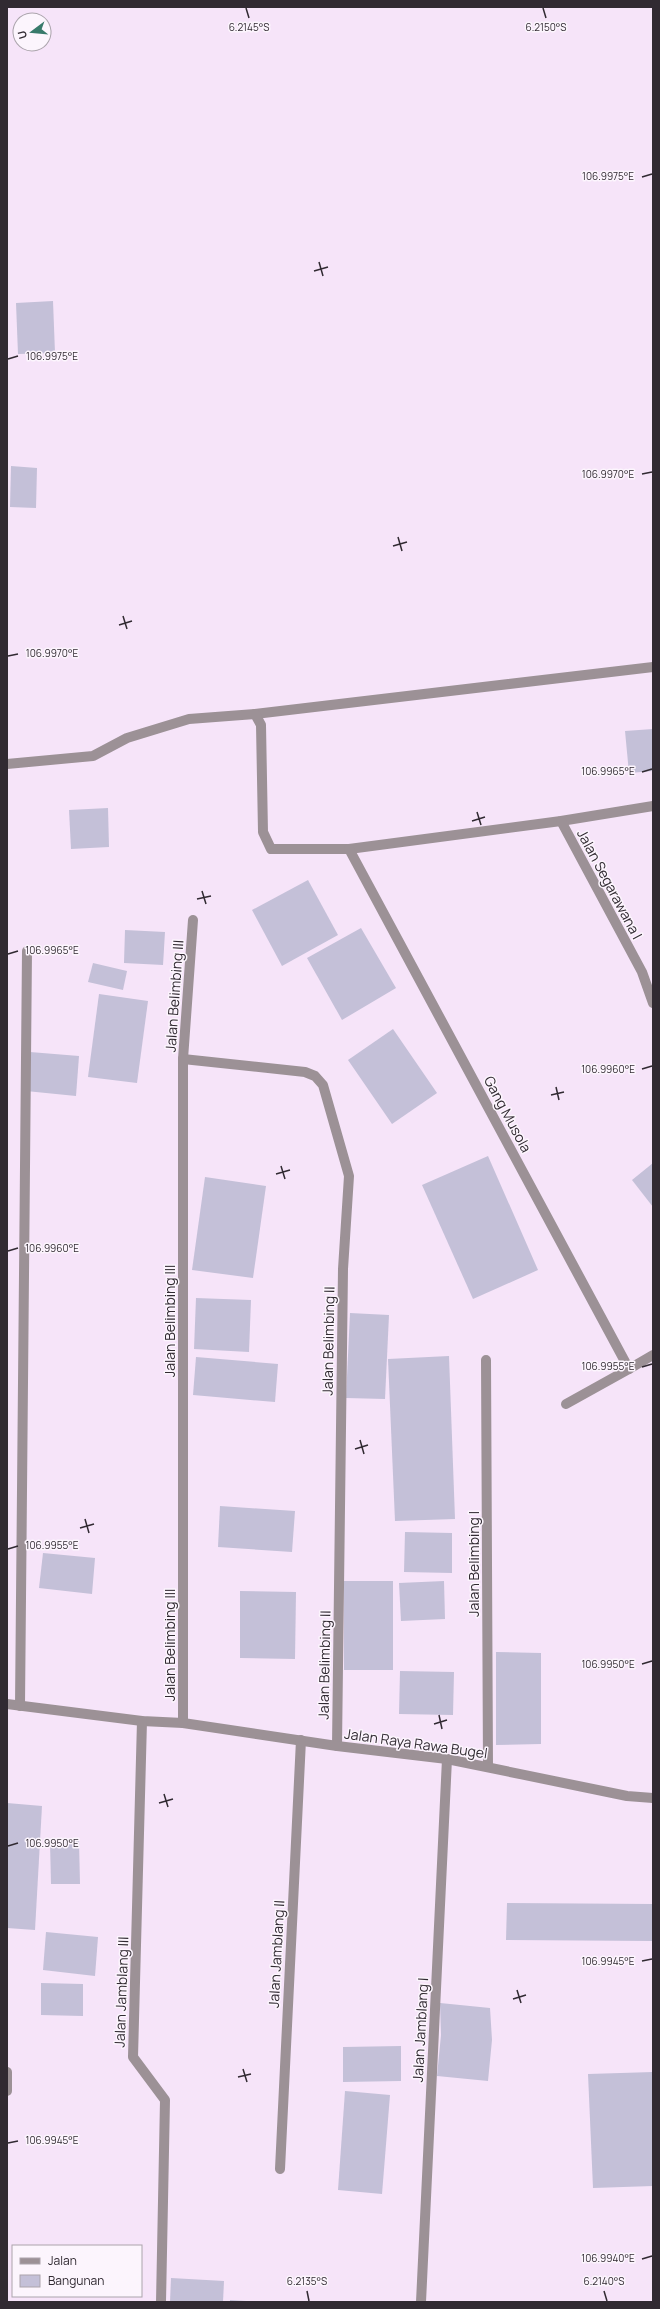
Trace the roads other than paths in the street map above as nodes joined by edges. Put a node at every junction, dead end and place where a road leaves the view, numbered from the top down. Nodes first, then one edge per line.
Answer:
1 (653, 667) edge
2 (255, 714) junction
3 (7, 764) edge
4 (653, 806) edge
5 (561, 821) junction
6 (349, 849) junction
7 (193, 920) dead end
8 (27, 950) dead end
9 (653, 1003) edge
10 (183, 1059) junction
11 (653, 1355) edge
12 (486, 1360) dead end
13 (629, 1369) junction
14 (566, 1404) dead end
15 (7, 1704) edge
16 (20, 1706) junction
17 (142, 1721) junction
18 (183, 1723) junction
19 (301, 1740) junction
20 (337, 1746) junction
21 (447, 1759) junction
22 (488, 1767) junction
23 (653, 1798) edge
24 (7, 2072) edge
25 (7, 2092) edge
26 (280, 2169) dead end
27 (161, 2302) edge
28 (421, 2302) edge

1 - 2 street
2 - 3 street
2 - 6 street
4 - 5 street
5 - 6 street
5 - 9 street, Jalan Segarawana I
6 - 13 street, Gang Musola
7 - 10 street, Jalan Belimbing III
8 - 16 street
10 - 18 street, Jalan Belimbing III
10 - 20 street, Jalan Belimbing II
11 - 13 street
12 - 22 street, Jalan Belimbing I
13 - 14 street
15 - 16 street, Jalan Raya Rawa Bugel
16 - 17 street, Jalan Raya Rawa Bugel
17 - 18 street, Jalan Raya Rawa Bugel
17 - 27 street, Jalan Jamblang III
18 - 19 street, Jalan Raya Rawa Bugel
19 - 20 street, Jalan Raya Rawa Bugel
19 - 26 street, Jalan Jamblang II
20 - 21 street, Jalan Raya Rawa Bugel
21 - 22 street, Jalan Raya Rawa Bugel
21 - 28 street, Jalan Jamblang I
22 - 23 street, Jalan Raya Rawa Bugel
24 - 25 street

